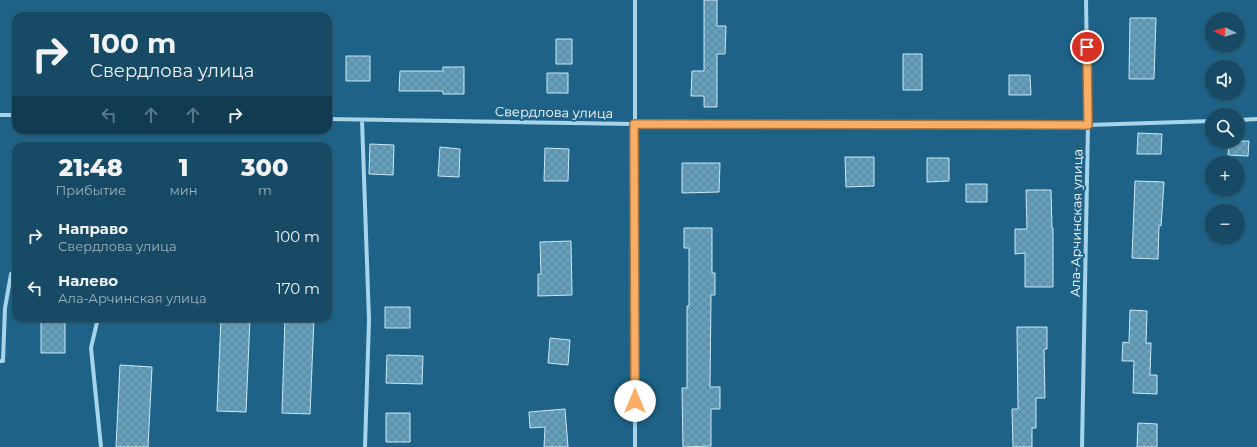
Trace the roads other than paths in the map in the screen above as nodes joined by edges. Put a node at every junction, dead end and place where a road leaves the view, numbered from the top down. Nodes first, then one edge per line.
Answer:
1 (635, 0) edge
2 (1086, 0) edge
3 (0, 115) edge
4 (12, 115) edge
5 (1257, 119) edge
6 (332, 120) edge
7 (362, 120) junction
8 (1245, 120) edge
9 (1205, 121) edge
10 (634, 124) junction
11 (1088, 125) junction
12 (12, 273) edge
13 (97, 322) edge
14 (0, 361) edge
15 (101, 447) edge
16 (365, 447) edge
17 (635, 447) edge
18 (1082, 447) edge

1 - 10 street
2 - 11 street, Ала-Арчинская улица
3 - 4 street
5 - 8 street
6 - 7 street, Свердлова улица
7 - 10 street, Свердлова улица
7 - 16 street
9 - 11 street, Свердлова улица
10 - 11 street, Свердлова улица
10 - 17 street
11 - 18 street, Ала-Арчинская улица
12 - 14 street
13 - 15 street

